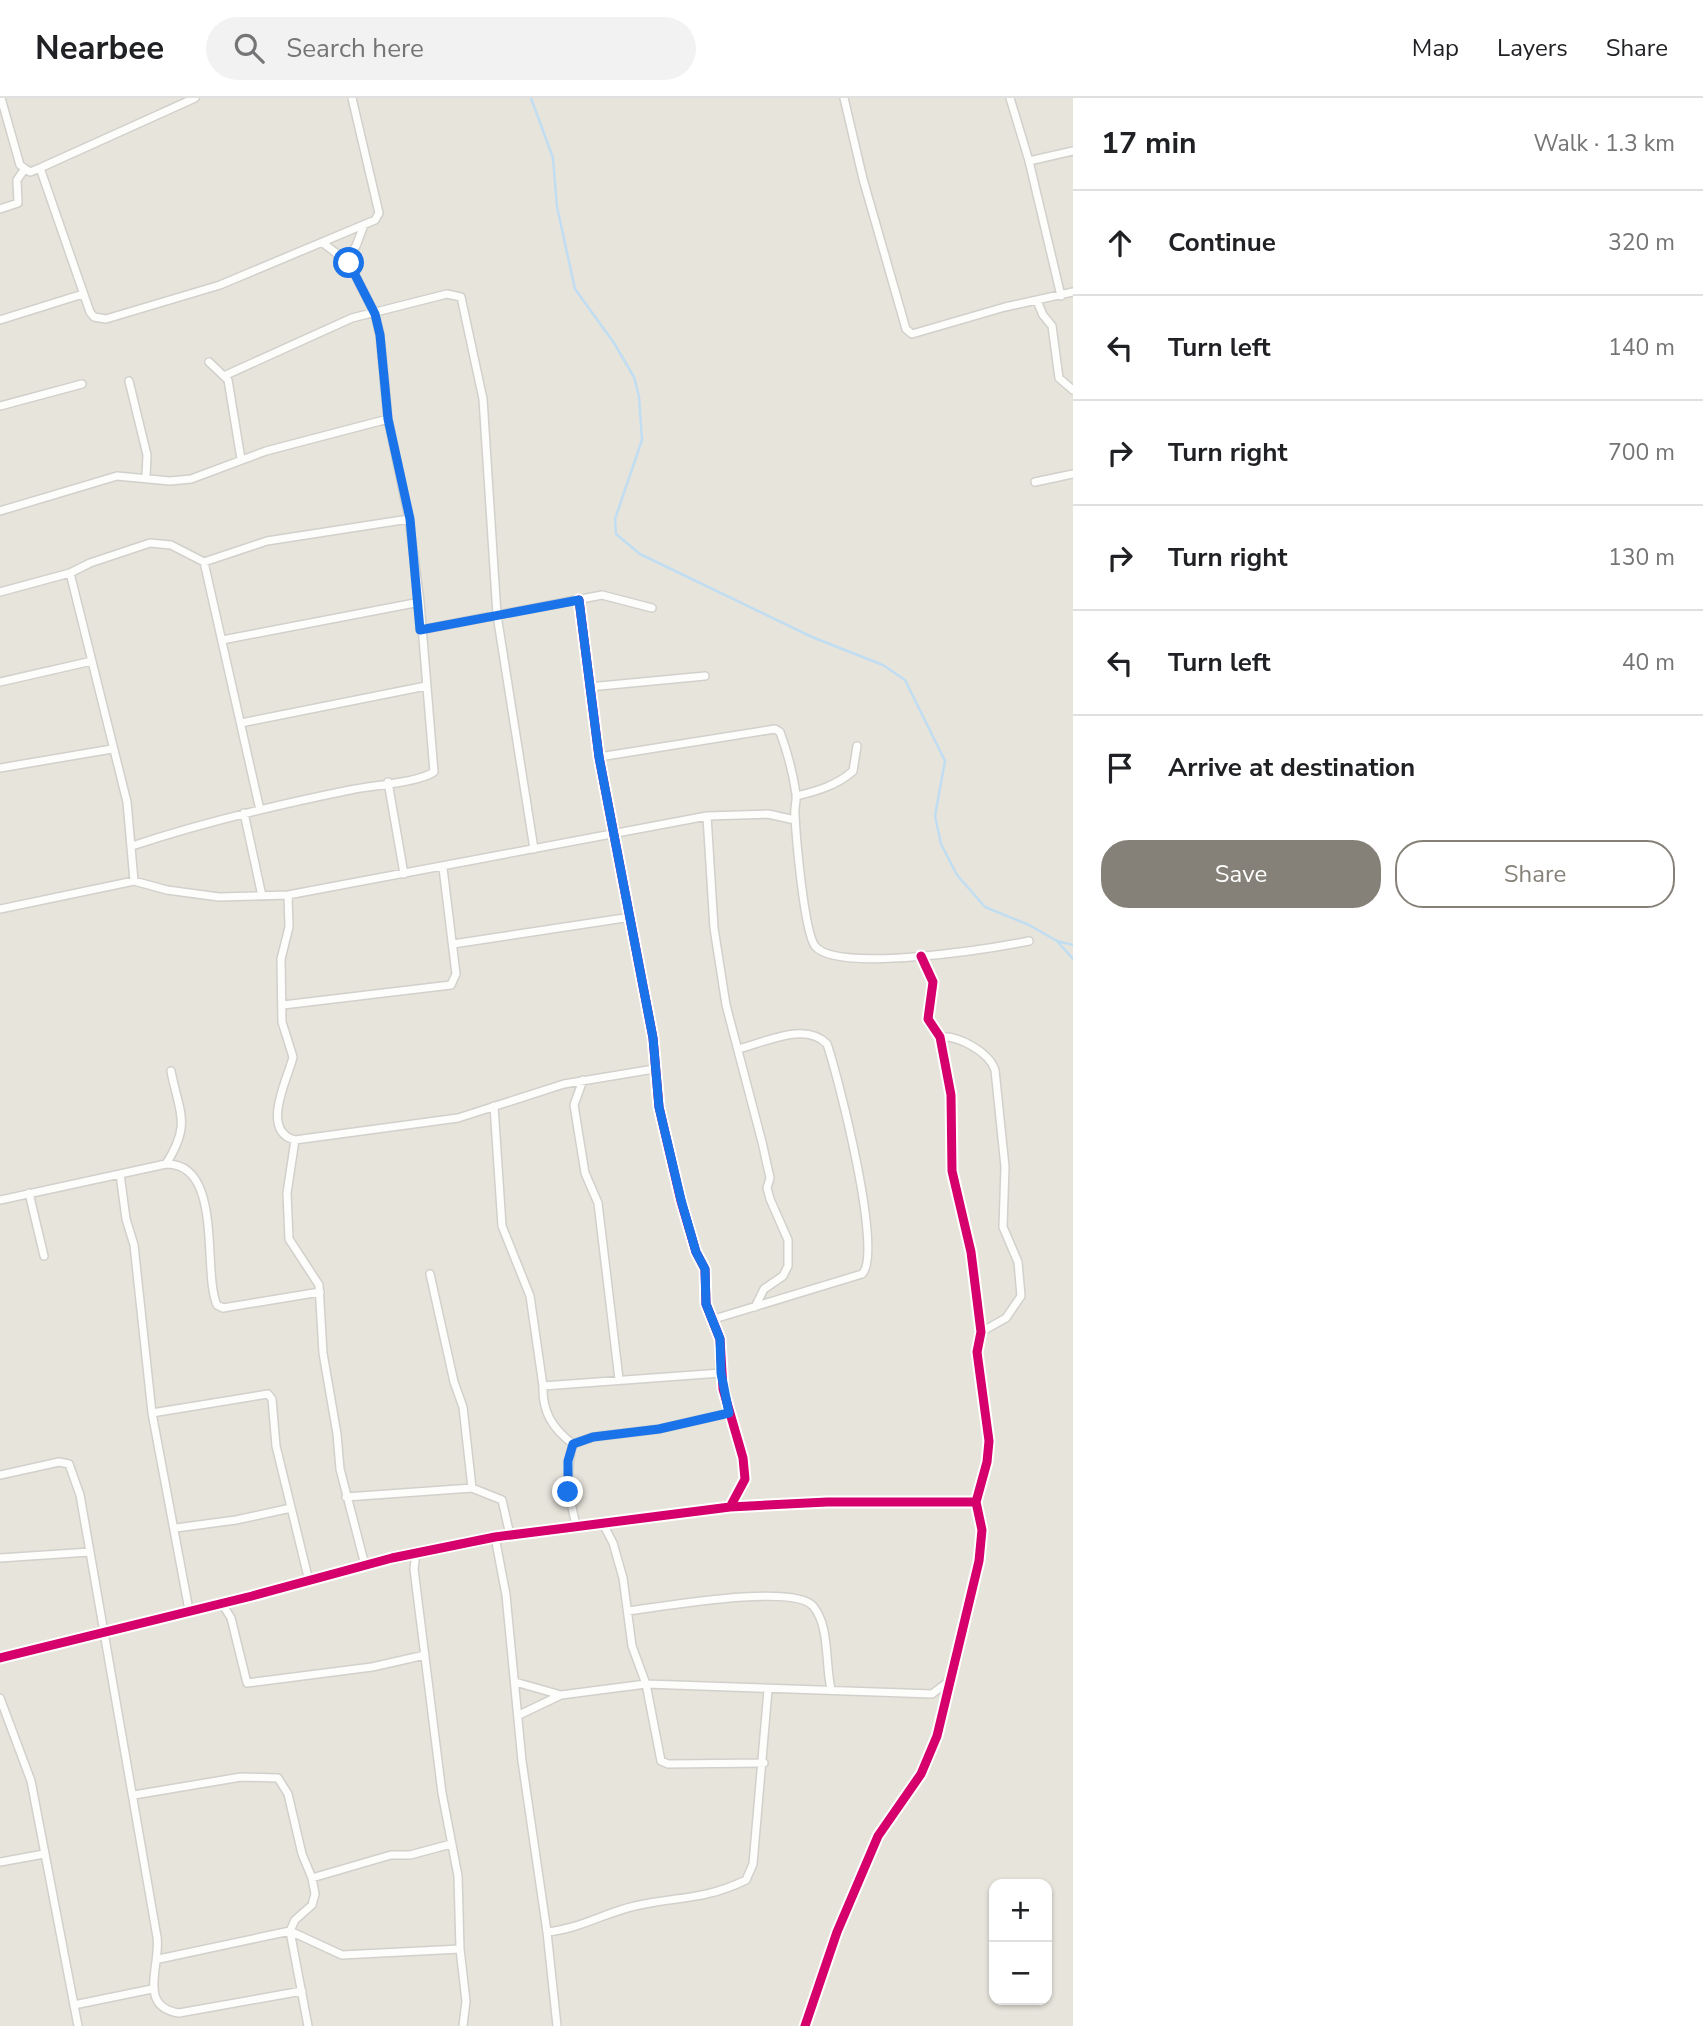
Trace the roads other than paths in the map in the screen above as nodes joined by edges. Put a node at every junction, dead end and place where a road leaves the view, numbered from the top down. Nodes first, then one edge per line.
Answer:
1 (1, 98) edge
2 (195, 98) edge
3 (352, 98) edge
4 (844, 98) edge
5 (1010, 98) edge
6 (1073, 151) edge
7 (1029, 161) junction
8 (40, 168) junction
9 (24, 170) junction
10 (0, 209) edge
11 (364, 225) junction
12 (323, 243) junction
13 (346, 260) junction
14 (1073, 292) edge
15 (83, 294) junction
16 (1061, 296) junction
17 (1037, 302) junction
18 (375, 314) junction
19 (0, 320) edge
20 (209, 362) dead end
21 (226, 375) junction
22 (129, 382) dead end
23 (82, 384) dead end
24 (1073, 390) edge
25 (0, 406) edge
26 (388, 419) junction
27 (241, 460) junction
28 (1073, 474) edge
29 (146, 477) junction
30 (1035, 482) dead end
31 (0, 511) edge
32 (410, 519) junction
33 (204, 562) junction
34 (70, 573) junction
35 (0, 592) edge
36 (579, 600) junction
37 (419, 602) junction
38 (652, 608) dead end
39 (497, 615) junction
40 (420, 630) junction
41 (222, 640) junction
42 (92, 661) junction
43 (705, 676) dead end
44 (0, 682) edge
45 (426, 686) junction
46 (589, 687) junction
47 (241, 723) junction
48 (857, 746) dead end
49 (112, 749) junction
50 (599, 757) junction
51 (0, 768) edge
52 (388, 782) junction
53 (796, 796) junction
54 (260, 810) junction
55 (244, 813) junction
56 (707, 816) junction
57 (795, 820) junction
58 (615, 831) junction
59 (132, 846) junction
60 (534, 849) junction
61 (443, 868) junction
62 (404, 874) junction
63 (134, 881) junction
64 (288, 895) junction
65 (262, 896) junction
66 (0, 909) edge
67 (631, 918) junction
68 (1029, 941) dead end
69 (453, 944) junction
70 (921, 956) junction
71 (283, 1005) junction
72 (940, 1037) junction
73 (738, 1049) junction
74 (654, 1069) junction
75 (171, 1071) dead end
76 (583, 1080) junction
77 (494, 1106) junction
78 (295, 1140) junction
79 (166, 1164) junction
80 (120, 1174) junction
81 (29, 1194) junction
82 (0, 1200) edge
83 (44, 1256) dead end
84 (430, 1275) dead end
85 (320, 1292) junction
86 (755, 1307) junction
87 (714, 1319) junction
88 (981, 1332) junction
89 (721, 1373) junction
90 (618, 1379) junction
91 (543, 1386) junction
92 (152, 1413) junction
93 (729, 1413) junction
94 (573, 1444) junction
95 (0, 1475) edge
96 (472, 1488) junction
97 (346, 1497) junction
98 (976, 1502) junction
99 (730, 1507) junction
100 (290, 1508) junction
101 (602, 1522) junction
102 (576, 1525) junction
103 (176, 1528) junction
104 (510, 1535) junction
105 (495, 1537) junction
106 (90, 1552) junction
107 (416, 1552) junction
108 (0, 1558) edge
109 (365, 1565) junction
110 (309, 1581) junction
111 (222, 1602) junction
112 (189, 1610) junction
113 (628, 1611) junction
114 (105, 1630) junction
115 (425, 1655) junction
116 (0, 1658) edge
117 (515, 1682) junction
118 (948, 1682) junction
119 (646, 1684) junction
120 (768, 1689) junction
121 (831, 1689) junction
122 (932, 1694) junction
123 (561, 1695) junction
124 (0, 1698) edge
125 (943, 1706) junction
126 (519, 1715) junction
127 (764, 1763) junction
128 (134, 1795) junction
129 (451, 1844) junction
130 (44, 1854) junction
131 (0, 1862) edge
132 (312, 1878) junction
133 (290, 1931) junction
134 (547, 1933) junction
135 (460, 1949) junction
136 (159, 1959) junction
137 (152, 1989) junction
138 (302, 1990) junction
139 (74, 2005) junction
140 (78, 2026) edge
141 (308, 2026) edge
142 (463, 2026) edge
143 (557, 2026) edge
144 (805, 2026) edge

1 - 9 street
2 - 8 street
3 - 11 street
4 - 17 street
5 - 7 street
6 - 7 street
7 - 16 street
8 - 9 street
8 - 15 street
9 - 10 street
11 - 12 street
11 - 13 street
12 - 13 street
12 - 15 street
13 - 18 street
14 - 16 street
15 - 19 street
16 - 17 street
17 - 24 street
18 - 21 street
18 - 26 street
18 - 39 street
20 - 21 street
21 - 27 street
22 - 29 street
23 - 25 street
26 - 27 street
26 - 32 street
27 - 29 street
28 - 30 street
29 - 31 street
32 - 33 street
32 - 37 street
33 - 34 street
33 - 41 street
34 - 35 street
34 - 42 street
36 - 38 street
36 - 39 street
36 - 46 street
37 - 40 street
37 - 41 street
39 - 40 street
39 - 60 street
40 - 45 street
41 - 47 street
42 - 44 street
42 - 49 street
43 - 46 street
45 - 47 street
45 - 52 street
46 - 50 street
47 - 54 street
48 - 53 street
49 - 51 street
49 - 59 street
50 - 53 street
50 - 58 street
52 - 54 street
52 - 62 street
53 - 57 street
54 - 55 street
55 - 59 street
55 - 65 street
56 - 57 street
56 - 58 street
56 - 73 street
57 - 70 street
58 - 60 street
58 - 67 street
59 - 63 street
60 - 61 street
61 - 62 street
61 - 69 street
62 - 64 street
63 - 65 street
63 - 66 street
64 - 65 street
64 - 71 street
67 - 69 street
67 - 74 street
68 - 70 street
69 - 71 street
70 - 72 street
71 - 78 street
72 - 88 street
72 - 88 street
73 - 86 street
73 - 86 street
74 - 76 street
74 - 87 street
75 - 79 street
76 - 77 street
76 - 90 street
77 - 78 street
77 - 91 street
78 - 85 street
79 - 80 street
79 - 85 street
80 - 81 street
80 - 92 street
81 - 82 street
81 - 83 street
84 - 96 street
85 - 97 street
86 - 87 street
87 - 89 street
88 - 98 street
89 - 90 street
89 - 93 street
90 - 91 street
91 - 94 street
92 - 100 street
92 - 103 street
93 - 94 street
93 - 99 street
94 - 102 street
95 - 106 street
96 - 97 street
96 - 104 street
97 - 109 street
98 - 99 street
98 - 118 street
99 - 101 street
100 - 103 street
100 - 110 street
101 - 102 street
101 - 113 street
102 - 104 street
103 - 112 street
104 - 105 street
105 - 107 street
105 - 117 street
106 - 108 street
106 - 114 street
107 - 109 street
107 - 115 street
109 - 110 street
110 - 111 street
111 - 112 street
111 - 115 street
112 - 114 street
113 - 119 street
113 - 121 street
114 - 116 street
114 - 128 street
115 - 129 street
117 - 123 street
117 - 126 street
118 - 122 street
118 - 125 street
119 - 120 street
119 - 123 street
119 - 127 street
120 - 121 street
120 - 127 street
121 - 122 street
122 - 125 street
123 - 126 street
124 - 130 street
125 - 144 street
126 - 134 street
127 - 134 street
128 - 132 street
128 - 136 street
129 - 132 street
129 - 135 street
130 - 131 street
130 - 139 street
132 - 133 street
133 - 135 street
133 - 136 street
133 - 138 street
134 - 143 street
135 - 142 street
136 - 137 street
137 - 138 street
137 - 139 street
138 - 141 street
139 - 140 street

